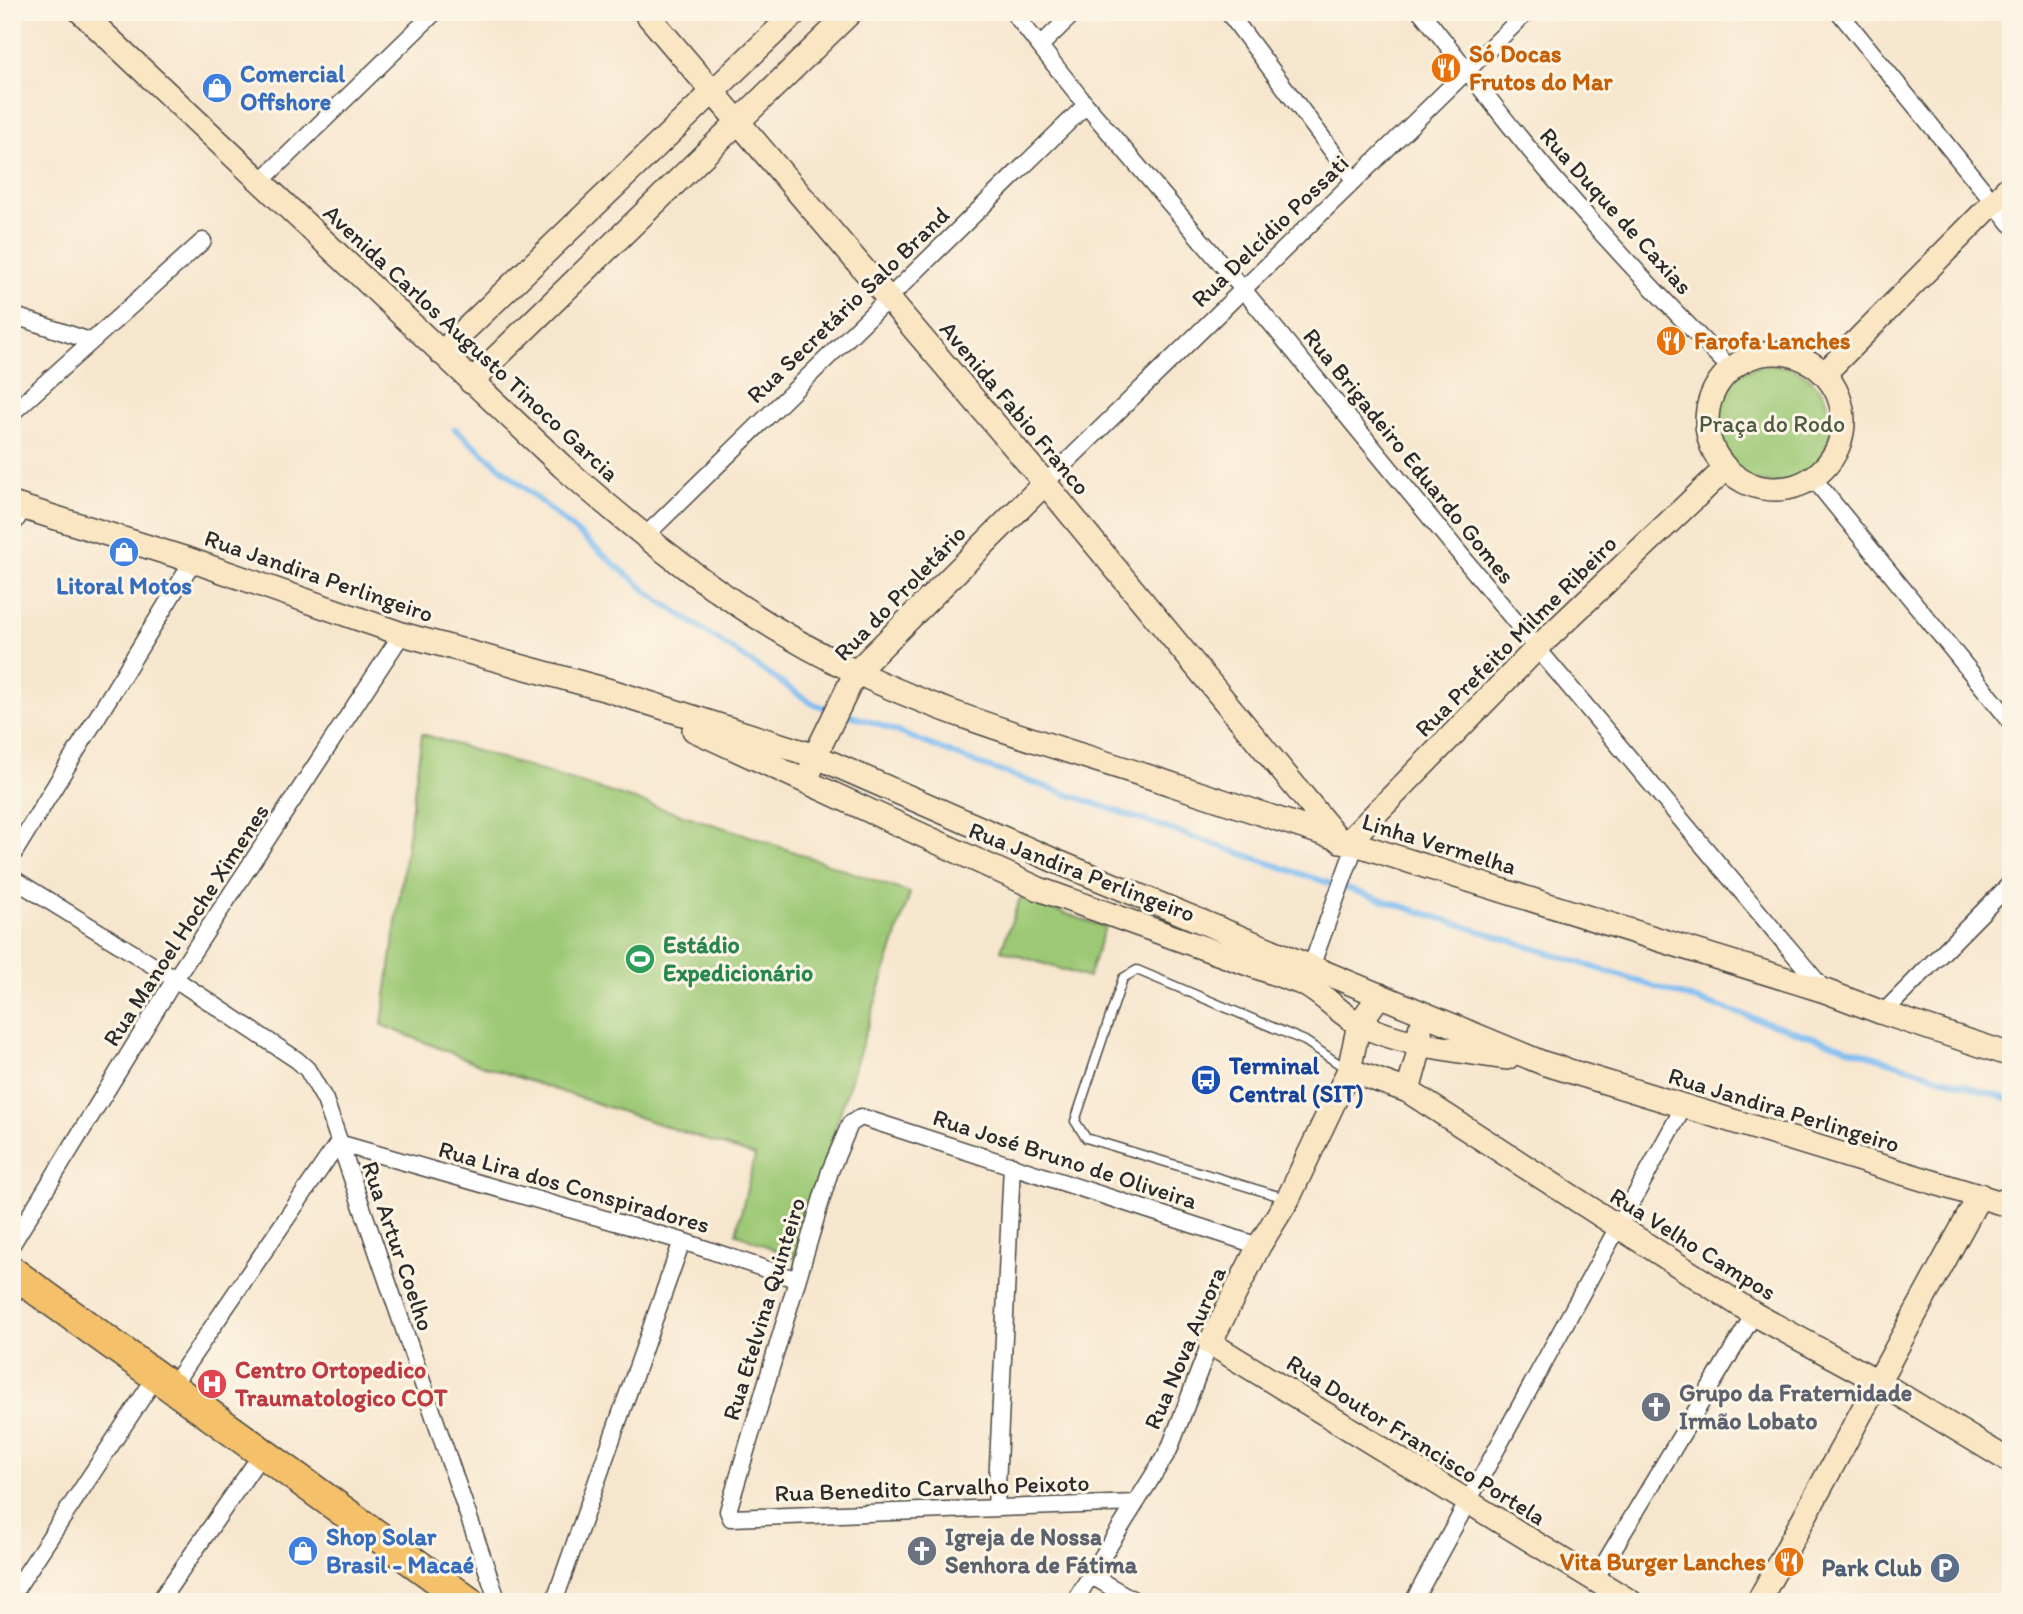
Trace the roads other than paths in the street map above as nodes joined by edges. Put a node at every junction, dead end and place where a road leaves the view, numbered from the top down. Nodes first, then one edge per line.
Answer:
1 (435, 12) edge
2 (645, 12) edge
3 (796, 12) edge
4 (851, 12) edge
5 (1013, 12) edge
6 (1074, 12) edge
7 (1228, 12) edge
8 (1421, 12) edge
9 (1527, 12) edge
10 (1839, 12) edge
11 (92, 16) edge
12 (1041, 45) junction
13 (1469, 69) junction
14 (712, 92) junction
15 (1086, 105) junction
16 (738, 123) junction
17 (1354, 180) junction
18 (260, 182) junction
19 (2011, 185) edge
20 (1993, 203) junction
21 (2011, 224) edge
22 (203, 241) dead end
23 (1242, 288) junction
24 (888, 298) junction
25 (12, 315) edge
26 (90, 341) junction
27 (441, 353) junction
28 (1731, 369) junction
29 (1824, 374) junction
30 (471, 382) junction
31 (12, 413) edge
32 (1725, 468) junction
33 (1813, 478) junction
34 (1045, 483) junction
35 (16, 513) edge
36 (643, 538) junction
37 (193, 561) junction
38 (402, 634) junction
39 (1537, 648) junction
40 (854, 676) junction
41 (611, 691) junction
42 (2011, 722) edge
43 (815, 755) junction
44 (815, 787) junction
45 (1298, 791) junction
46 (1267, 817) junction
47 (1347, 843) junction
48 (12, 856) edge
49 (1053, 860) junction
50 (12, 878) edge
51 (2011, 883) edge
52 (1040, 889) junction
53 (1311, 967) junction
54 (175, 979) junction
55 (1825, 990) junction
56 (1380, 995) junction
57 (1420, 1011) junction
58 (1883, 1013) junction
59 (1359, 1024) junction
60 (1421, 1044) junction
61 (2011, 1055) edge
62 (1543, 1063) junction
63 (1349, 1070) junction
64 (1408, 1090) junction
65 (1683, 1108) junction
66 (856, 1117) joint
67 (338, 1143) junction
68 (1012, 1164) junction
69 (1980, 1195) junction
70 (1288, 1199) junction
71 (2011, 1206) edge
72 (1619, 1229) junction
73 (682, 1241) junction
74 (12, 1244) edge
75 (1259, 1246) junction
76 (12, 1272) edge
77 (795, 1279) junction
78 (1754, 1314) junction
79 (1210, 1343) junction
80 (164, 1381) junction
81 (1879, 1382) junction
82 (263, 1452) junction
83 (2011, 1462) edge
84 (1466, 1502) junction
85 (1136, 1503) junction
86 (996, 1508) junction
87 (731, 1518) joint
88 (1090, 1575) junction
89 (1594, 1581) junction
90 (12, 1595) edge
91 (159, 1602) edge
92 (469, 1602) edge
93 (498, 1602) edge
94 (554, 1602) edge
95 (1074, 1602) edge
96 (1137, 1602) edge
97 (1412, 1602) edge
98 (1631, 1602) edge
99 (1759, 1602) edge

1 - 18 street
2 - 14 main road, Avenida Fabio Franco
3 - 14 main road
4 - 16 main road
5 - 12 street, Rua Brigadeiro Eduardo Gomes
6 - 12 street
7 - 17 street
8 - 13 street, Rua Duque de Caxias
9 - 13 street, Rua Delcídio Possati
10 - 20 street
11 - 18 main road, Avenida Carlos Augusto Tinoco Garcia
12 - 15 street, Rua Brigadeiro Eduardo Gomes
13 - 17 street, Rua Delcídio Possati
13 - 28 street, Rua Duque de Caxias
14 - 16 main road, Avenida Fabio Franco
14 - 27 main road
15 - 23 street, Rua Brigadeiro Eduardo Gomes
15 - 24 street, Rua Secretário Salo Brand
16 - 24 main road, Avenida Fabio Franco
16 - 30 main road
17 - 23 street, Rua Delcídio Possati
18 - 27 main road, Avenida Carlos Augusto Tinoco Garcia
19 - 20 main road
20 - 21 street
20 - 29 main road
22 - 26 street
23 - 34 street, Rua Delcídio Possati
23 - 39 street, Rua Brigadeiro Eduardo Gomes
24 - 34 main road, Avenida Fabio Franco
24 - 36 street, Rua Secretário Salo Brand
25 - 26 street
26 - 31 street
27 - 30 main road, Avenida Carlos Augusto Tinoco Garcia
28 - 29 main road
28 - 32 main road
29 - 33 main road
30 - 36 main road, Avenida Carlos Augusto Tinoco Garcia
32 - 33 main road
32 - 39 main road, Rua Prefeito Milme Ribeiro
33 - 42 street
34 - 40 main road, Rua do Proletário
34 - 45 main road, Avenida Fabio Franco
35 - 37 main road, Rua Jandira Perlingeiro
36 - 40 main road, Avenida Carlos Augusto Tinoco Garcia
37 - 38 main road, Rua Jandira Perlingeiro
37 - 48 street
38 - 41 main road, Rua Jandira Perlingeiro
38 - 54 street, Rua Manoel Hoche Ximenes
39 - 47 main road, Rua Prefeito Milme Ribeiro
39 - 55 street, Rua Brigadeiro Eduardo Gomes
40 - 43 main road, Rua do Proletário
40 - 46 main road, Linha Vermelha
41 - 43 main road, Rua Jandira Perlingeiro
41 - 44 main road, Rua Jandira Perlingeiro
43 - 44 main road
43 - 49 main road, Rua Jandira Perlingeiro
44 - 52 main road, Rua Jandira Perlingeiro
45 - 46 main road
45 - 47 main road, Avenida Fabio Franco
46 - 47 main road, Linha Vermelha
47 - 53 street
47 - 55 main road, Linha Vermelha
49 - 52 main road
49 - 53 main road, Rua Jandira Perlingeiro
50 - 54 street, Rua Artur Coelho
51 - 58 street
52 - 59 main road, Rua Jandira Perlingeiro
53 - 56 main road, Rua Jandira Perlingeiro
54 - 67 street, Rua Artur Coelho
54 - 74 street, Rua Manoel Hoche Ximenes
55 - 58 main road, Linha Vermelha
56 - 57 main road, Rua Jandira Perlingeiro
56 - 59 main road
57 - 60 main road
57 - 62 main road, Rua Jandira Perlingeiro
58 - 61 main road, Linha Vermelha
59 - 60 main road, Rua Jandira Perlingeiro
59 - 63 main road, Rua Nova Aurora
60 - 62 main road, Rua Jandira Perlingeiro
60 - 64 main road
62 - 65 main road, Rua Jandira Perlingeiro
63 - 64 main road, Rua Velho Campos
63 - 70 main road, Rua Nova Aurora
63 - 70 lane
64 - 72 main road, Rua Velho Campos
65 - 69 main road, Rua Jandira Perlingeiro
65 - 72 street
66 - 68 street, Rua José Bruno de Oliveira
66 - 77 street, Rua Etelvina Quinteiro
67 - 73 street, Rua Lira dos Conspiradores
67 - 80 street
67 - 93 street, Rua Artur Coelho
68 - 75 street, Rua José Bruno de Oliveira
68 - 86 street
69 - 71 main road, Rua Jandira Perlingeiro
69 - 81 main road
70 - 75 main road, Rua Nova Aurora
72 - 78 main road, Rua Velho Campos
72 - 84 street
73 - 77 street, Rua Lira dos Conspiradores
73 - 94 street
75 - 79 main road, Rua Nova Aurora
76 - 80 highway
77 - 87 street, Rua Etelvina Quinteiro
78 - 81 main road, Rua Velho Campos
78 - 89 street
79 - 84 main road, Rua Doutor Francisco Portela
79 - 85 street, Rua Nova Aurora
80 - 82 highway
80 - 90 street
81 - 83 main road, Rua Velho Campos
81 - 99 main road
82 - 91 street
82 - 92 highway
84 - 89 main road, Rua Doutor Francisco Portela
84 - 97 street
85 - 86 street, Rua Benedito Carvalho Peixoto
85 - 88 street, Rua Nova Aurora
86 - 87 street, Rua Benedito Carvalho Peixoto
88 - 95 street, Rua Nova Aurora
88 - 96 street
89 - 98 main road, Rua Doutor Francisco Portela

